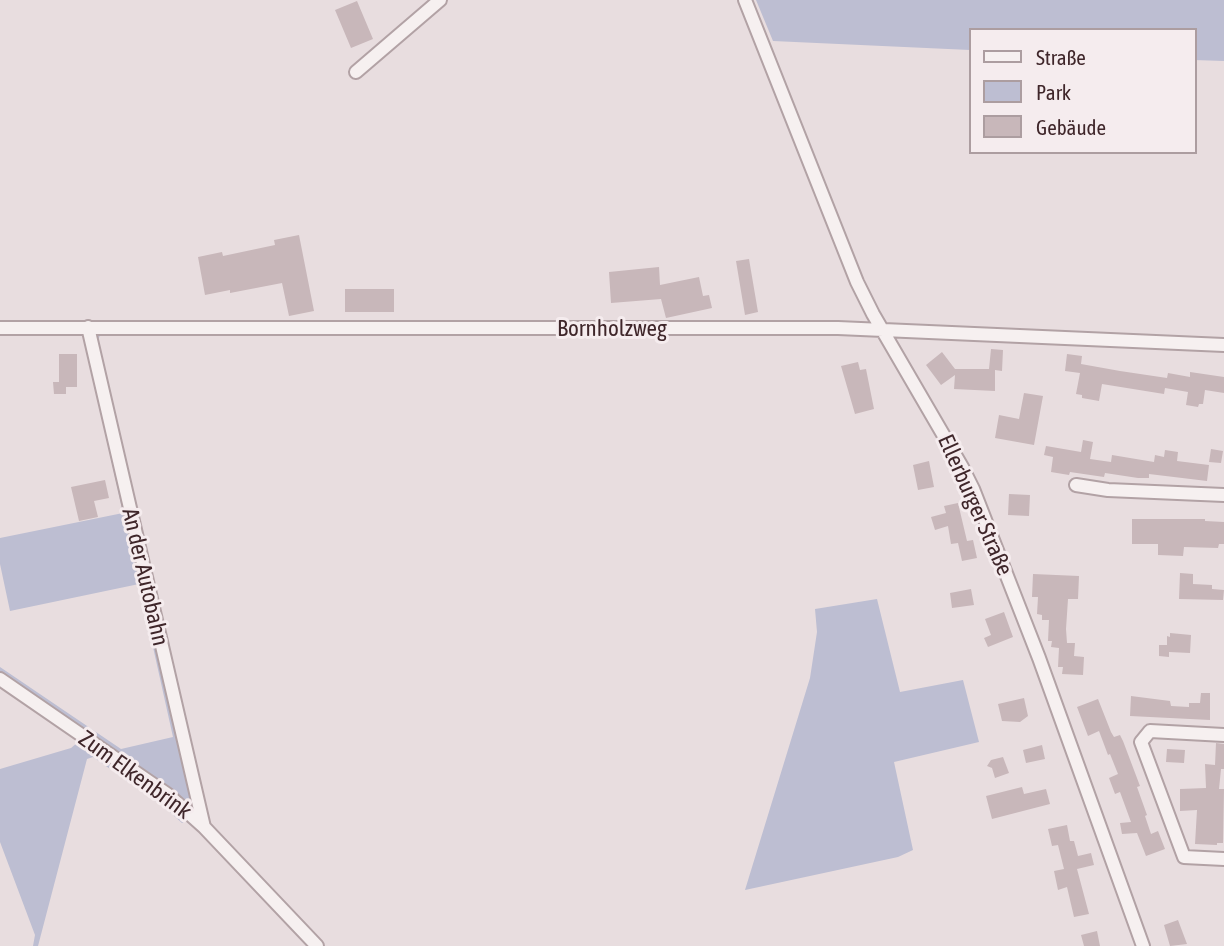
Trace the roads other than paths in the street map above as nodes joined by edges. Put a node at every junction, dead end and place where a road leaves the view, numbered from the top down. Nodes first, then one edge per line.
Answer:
1 (440, 0) edge
2 (745, 0) edge
3 (356, 72) dead end
4 (88, 327) junction
5 (0, 328) edge
6 (882, 328) junction
7 (1224, 345) edge
8 (1076, 485) dead end
9 (1224, 495) edge
10 (0, 679) edge
11 (1224, 735) edge
12 (192, 779) junction
13 (167, 794) junction
14 (204, 827) junction
15 (1224, 859) edge
16 (317, 946) edge
17 (1143, 946) edge

1 - 3 street
2 - 6 street, Ellerburger Straße
4 - 5 street, Bornholzweg
4 - 6 street, Bornholzweg
4 - 12 street, An der Autobahn
6 - 7 street, Bornholzweg
6 - 17 street, Ellerburger Straße
8 - 9 street
10 - 13 street, Zum Elkenbrink
11 - 15 street
12 - 13 street
12 - 14 street, An der Autobahn
13 - 14 street, Zum Elkenbrink
14 - 16 street, Zum Elkenbrink

